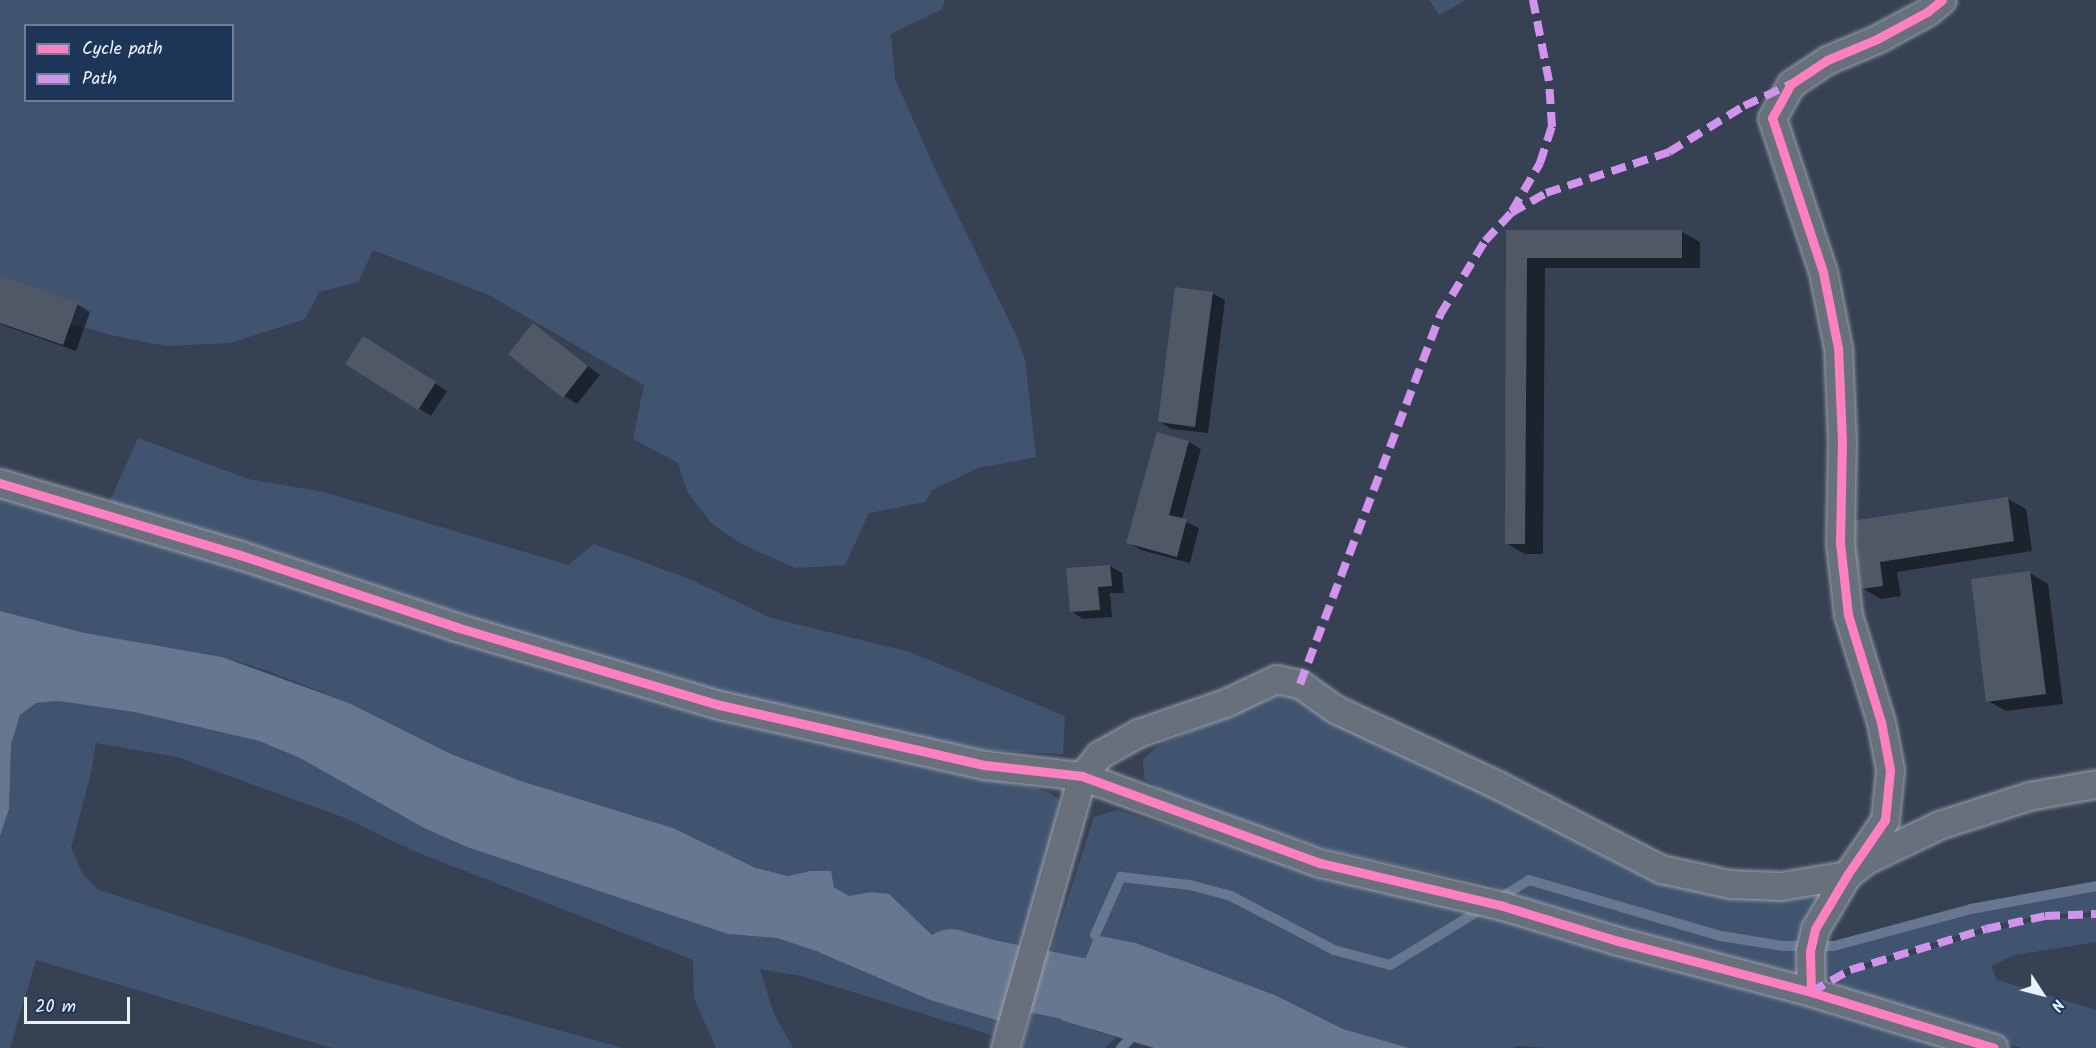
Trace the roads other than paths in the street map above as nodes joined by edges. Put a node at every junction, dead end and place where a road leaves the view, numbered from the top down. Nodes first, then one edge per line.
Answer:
1 (1942, 0) edge
2 (0, 483) edge
3 (1082, 776) junction
4 (2096, 784) edge
5 (1846, 875) junction
6 (1811, 992) junction
7 (1005, 1048) edge
8 (1994, 1048) edge

1 - 5 street
2 - 3 street
3 - 5 street
3 - 6 street
3 - 7 street
4 - 5 street
5 - 6 street
6 - 8 street

